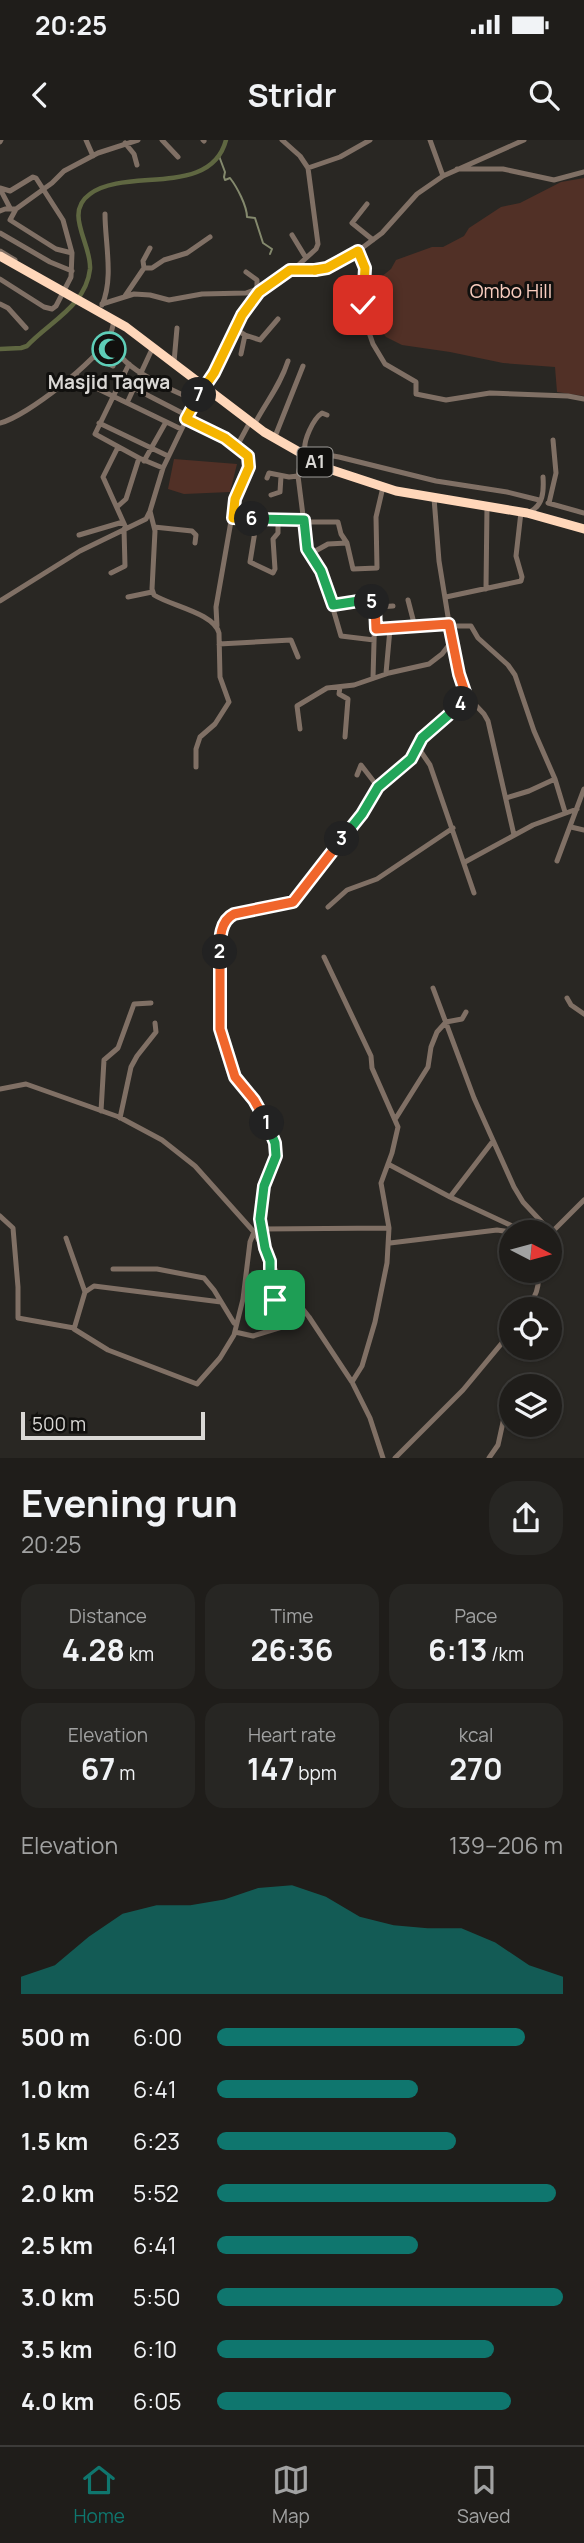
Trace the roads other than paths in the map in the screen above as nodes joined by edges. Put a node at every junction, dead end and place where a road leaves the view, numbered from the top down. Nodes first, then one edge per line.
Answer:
1 (86, 140) edge
2 (138, 140) edge
3 (162, 140) edge
4 (282, 140) edge
5 (370, 140) edge
6 (430, 140) edge
7 (524, 140) edge
8 (121, 143) edge
9 (93, 156) junction
10 (178, 157) dead end
11 (137, 165) dead end
12 (308, 168) junction
13 (457, 169) junction
14 (584, 172) edge
15 (443, 176) junction
16 (0, 188) edge
17 (44, 189) junction
18 (368, 204) dead end
19 (13, 209) junction
20 (0, 211) edge
21 (105, 214) dead end
22 (4, 228) edge
23 (292, 235) dead end
24 (210, 237) dead end
25 (373, 240) junction
26 (150, 248) dead end
27 (358, 251) junction
28 (0, 253) edge
29 (72, 253) junction
30 (306, 258) junction
31 (144, 268) junction
32 (294, 269) junction
33 (72, 271) junction
34 (246, 272) dead end
35 (0, 279) edge
36 (259, 290) junction
37 (66, 292) junction
38 (125, 296) junction
39 (0, 304) edge
40 (101, 307) junction
41 (114, 320) junction
42 (278, 320) dead end
43 (26, 328) dead end
44 (177, 328) dead end
45 (235, 328) junction
46 (244, 335) junction
47 (110, 336) junction
48 (153, 347) junction
49 (241, 354) dead end
50 (94, 356) junction
51 (288, 361) dead end
52 (174, 362) junction
53 (129, 364) junction
54 (113, 366) dead end
55 (303, 366) dead end
56 (141, 374) junction
57 (75, 375) junction
58 (120, 381) junction
59 (205, 387) junction
60 (134, 389) junction
61 (113, 395) junction
62 (584, 399) edge
63 (195, 401) junction
64 (128, 403) junction
65 (327, 415) dead end
66 (187, 417) junction
67 (166, 422) junction
68 (0, 423) edge
69 (99, 423) junction
70 (252, 423) junction
71 (181, 429) junction
72 (274, 439) junction
73 (553, 440) dead end
74 (118, 446) junction
75 (237, 446) junction
76 (152, 447) junction
77 (303, 453) junction
78 (168, 456) junction
79 (141, 460) junction
80 (163, 468) junction
81 (281, 476) junction
82 (298, 476) junction
83 (543, 477) dead end
84 (267, 478) dead end
85 (383, 487) junction
86 (271, 495) dead end
87 (434, 498) junction
88 (540, 500) junction
89 (549, 503) junction
90 (117, 506) junction
91 (486, 506) junction
92 (150, 511) junction
93 (524, 512) junction
94 (584, 513) edge
95 (233, 518) junction
96 (257, 519) junction
97 (278, 520) junction
98 (304, 521) junction
99 (124, 526) junction
100 (154, 527) junction
101 (584, 529) edge
102 (79, 535) dead end
103 (195, 543) dead end
104 (347, 543) junction
105 (310, 554) junction
106 (111, 573) dead end
107 (486, 589) junction
108 (152, 592) junction
109 (128, 597) dead end
110 (446, 597) junction
111 (408, 600) dead end
112 (0, 601) edge
113 (333, 605) junction
114 (375, 606) junction
115 (393, 606) dead end
116 (450, 625) junction
117 (415, 627) junction
118 (218, 628) junction
119 (376, 629) junction
120 (390, 629) junction
121 (374, 640) junction
122 (452, 641) junction
123 (219, 644) junction
124 (298, 657) dead end
125 (386, 673) junction
126 (373, 678) junction
127 (340, 687) junction
128 (466, 695) junction
129 (300, 729) dead end
130 (345, 737) dead end
131 (417, 746) junction
132 (196, 767) dead end
133 (357, 775) dead end
134 (555, 779) junction
135 (378, 787) junction
136 (584, 789) edge
137 (506, 798) junction
138 (577, 809) junction
139 (565, 812) junction
140 (570, 827) junction
141 (453, 828) junction
142 (584, 830) edge
143 (514, 835) junction
144 (556, 861) dead end
145 (465, 862) junction
146 (474, 893) dead end
147 (328, 907) dead end
148 (324, 957) dead end
149 (433, 988) dead end
150 (567, 998) dead end
151 (151, 1003) dead end
152 (466, 1012) dead end
153 (584, 1014) edge
154 (446, 1022) junction
155 (155, 1023) dead end
156 (0, 1089) edge
157 (101, 1111) junction
158 (120, 1118) junction
159 (396, 1118) junction
160 (493, 1141) junction
161 (388, 1164) junction
162 (450, 1197) junction
163 (584, 1200) edge
164 (0, 1208) edge
165 (0, 1216) edge
166 (499, 1220) edge
167 (539, 1220) edge
168 (562, 1221) edge
169 (389, 1228) junction
170 (262, 1229) junction
171 (499, 1230) edge
172 (254, 1232) junction
173 (66, 1238) dead end
174 (390, 1243) junction
175 (265, 1248) junction
176 (270, 1261) junction
177 (113, 1269) dead end
178 (85, 1292) junction
179 (221, 1301) junction
180 (74, 1328) junction
181 (235, 1331) junction
182 (499, 1346) edge
183 (352, 1382) junction
184 (500, 1437) edge
185 (383, 1458) edge
186 (396, 1458) edge
187 (489, 1458) edge

1 - 9 street
2 - 8 street
3 - 10 street
4 - 12 street
5 - 12 street
6 - 15 street
7 - 13 street
8 - 9 street
8 - 11 street
9 - 17 street
12 - 30 street
13 - 14 street
13 - 15 street
15 - 25 street
16 - 17 street
16 - 19 street
17 - 19 street
17 - 29 street
18 - 25 street
19 - 20 street
19 - 22 street
21 - 40 street
22 - 29 street
22 - 33 street
23 - 30 street
24 - 31 street
25 - 27 street
26 - 31 street
27 - 32 street
27 - 62 street
28 - 37 highway, A1
29 - 33 street
30 - 32 street
31 - 38 street
32 - 36 street
33 - 37 street
34 - 36 street
35 - 37 street
36 - 38 street
36 - 45 street
37 - 40 highway, A1
38 - 40 street
39 - 43 street
40 - 41 highway, A1
41 - 47 street
41 - 48 highway, A1
42 - 46 street
44 - 52 street
45 - 46 street
45 - 59 street
46 - 49 street
47 - 50 street
47 - 53 street
48 - 52 highway, A1
48 - 56 street
50 - 54 street
50 - 57 street
51 - 70 street
52 - 59 highway, A1
53 - 56 street
53 - 58 street
55 - 72 street
56 - 60 street
56 - 63 street
57 - 61 street
57 - 68 street
58 - 60 street
58 - 61 street
59 - 63 street
59 - 70 highway, A1
60 - 64 street
60 - 66 street
61 - 64 street
61 - 69 street
63 - 66 street
64 - 67 street
65 - 77 street
66 - 71 street
66 - 75 street
67 - 71 street
67 - 76 street
69 - 74 street
69 - 76 street
70 - 72 highway, A1
70 - 75 street
71 - 78 street
72 - 77 highway, A1
73 - 89 street
74 - 79 street
74 - 90 street
75 - 95 street
76 - 78 street
76 - 79 street
77 - 82 street
77 - 85 highway, A1
77 - 88 street
78 - 80 street
79 - 80 street
79 - 90 street
80 - 92 street
81 - 82 street
81 - 84 street
81 - 86 street
82 - 98 street
83 - 88 street
85 - 87 highway, A1
85 - 104 street
87 - 91 highway, A1
87 - 110 street
88 - 89 street
88 - 93 street
89 - 94 street
90 - 99 street
91 - 93 highway, A1
91 - 107 street
92 - 99 street
92 - 100 street
93 - 101 highway, A1
93 - 107 street
95 - 96 street
95 - 118 street
96 - 97 street
96 - 97 street
97 - 98 street
98 - 104 street
98 - 105 street
99 - 102 street
99 - 106 street
99 - 112 street
100 - 103 street
100 - 108 street
104 - 105 street
105 - 113 street
107 - 110 street
108 - 109 street
108 - 118 street
110 - 116 street
111 - 117 street
113 - 114 street
113 - 121 street
114 - 115 street
114 - 119 street
116 - 117 street
116 - 122 street
116 - 134 street
117 - 120 street
118 - 123 street
119 - 120 street
119 - 121 street
120 - 125 street
121 - 126 street
122 - 125 street
122 - 128 street
123 - 124 street
123 - 132 street
125 - 126 street
126 - 127 street
127 - 129 street
127 - 130 street
128 - 131 street
128 - 137 street
131 - 135 street
131 - 141 street
133 - 135 street
134 - 137 street
134 - 139 street
135 - 170 street
136 - 138 street
137 - 143 street
138 - 139 street
138 - 140 street
139 - 143 street
140 - 142 street
140 - 144 street
141 - 145 street
141 - 147 street
143 - 145 street
145 - 146 street
148 - 159 street
149 - 154 street
150 - 153 street
151 - 157 street
152 - 154 street
154 - 159 street
154 - 160 street
155 - 158 street
156 - 157 street
157 - 158 street
158 - 172 street
159 - 161 street
160 - 162 street
160 - 167 street
161 - 162 street
161 - 169 street
162 - 166 street
163 - 168 street
164 - 165 street
165 - 180 street
169 - 170 street
169 - 174 street
170 - 175 street
171 - 174 street
172 - 175 street
172 - 181 street
173 - 178 street
174 - 183 street
175 - 176 street
176 - 181 street
176 - 183 street
177 - 179 street
178 - 179 street
178 - 180 street
179 - 181 street
180 - 181 street
182 - 186 street
183 - 185 street
184 - 187 street

